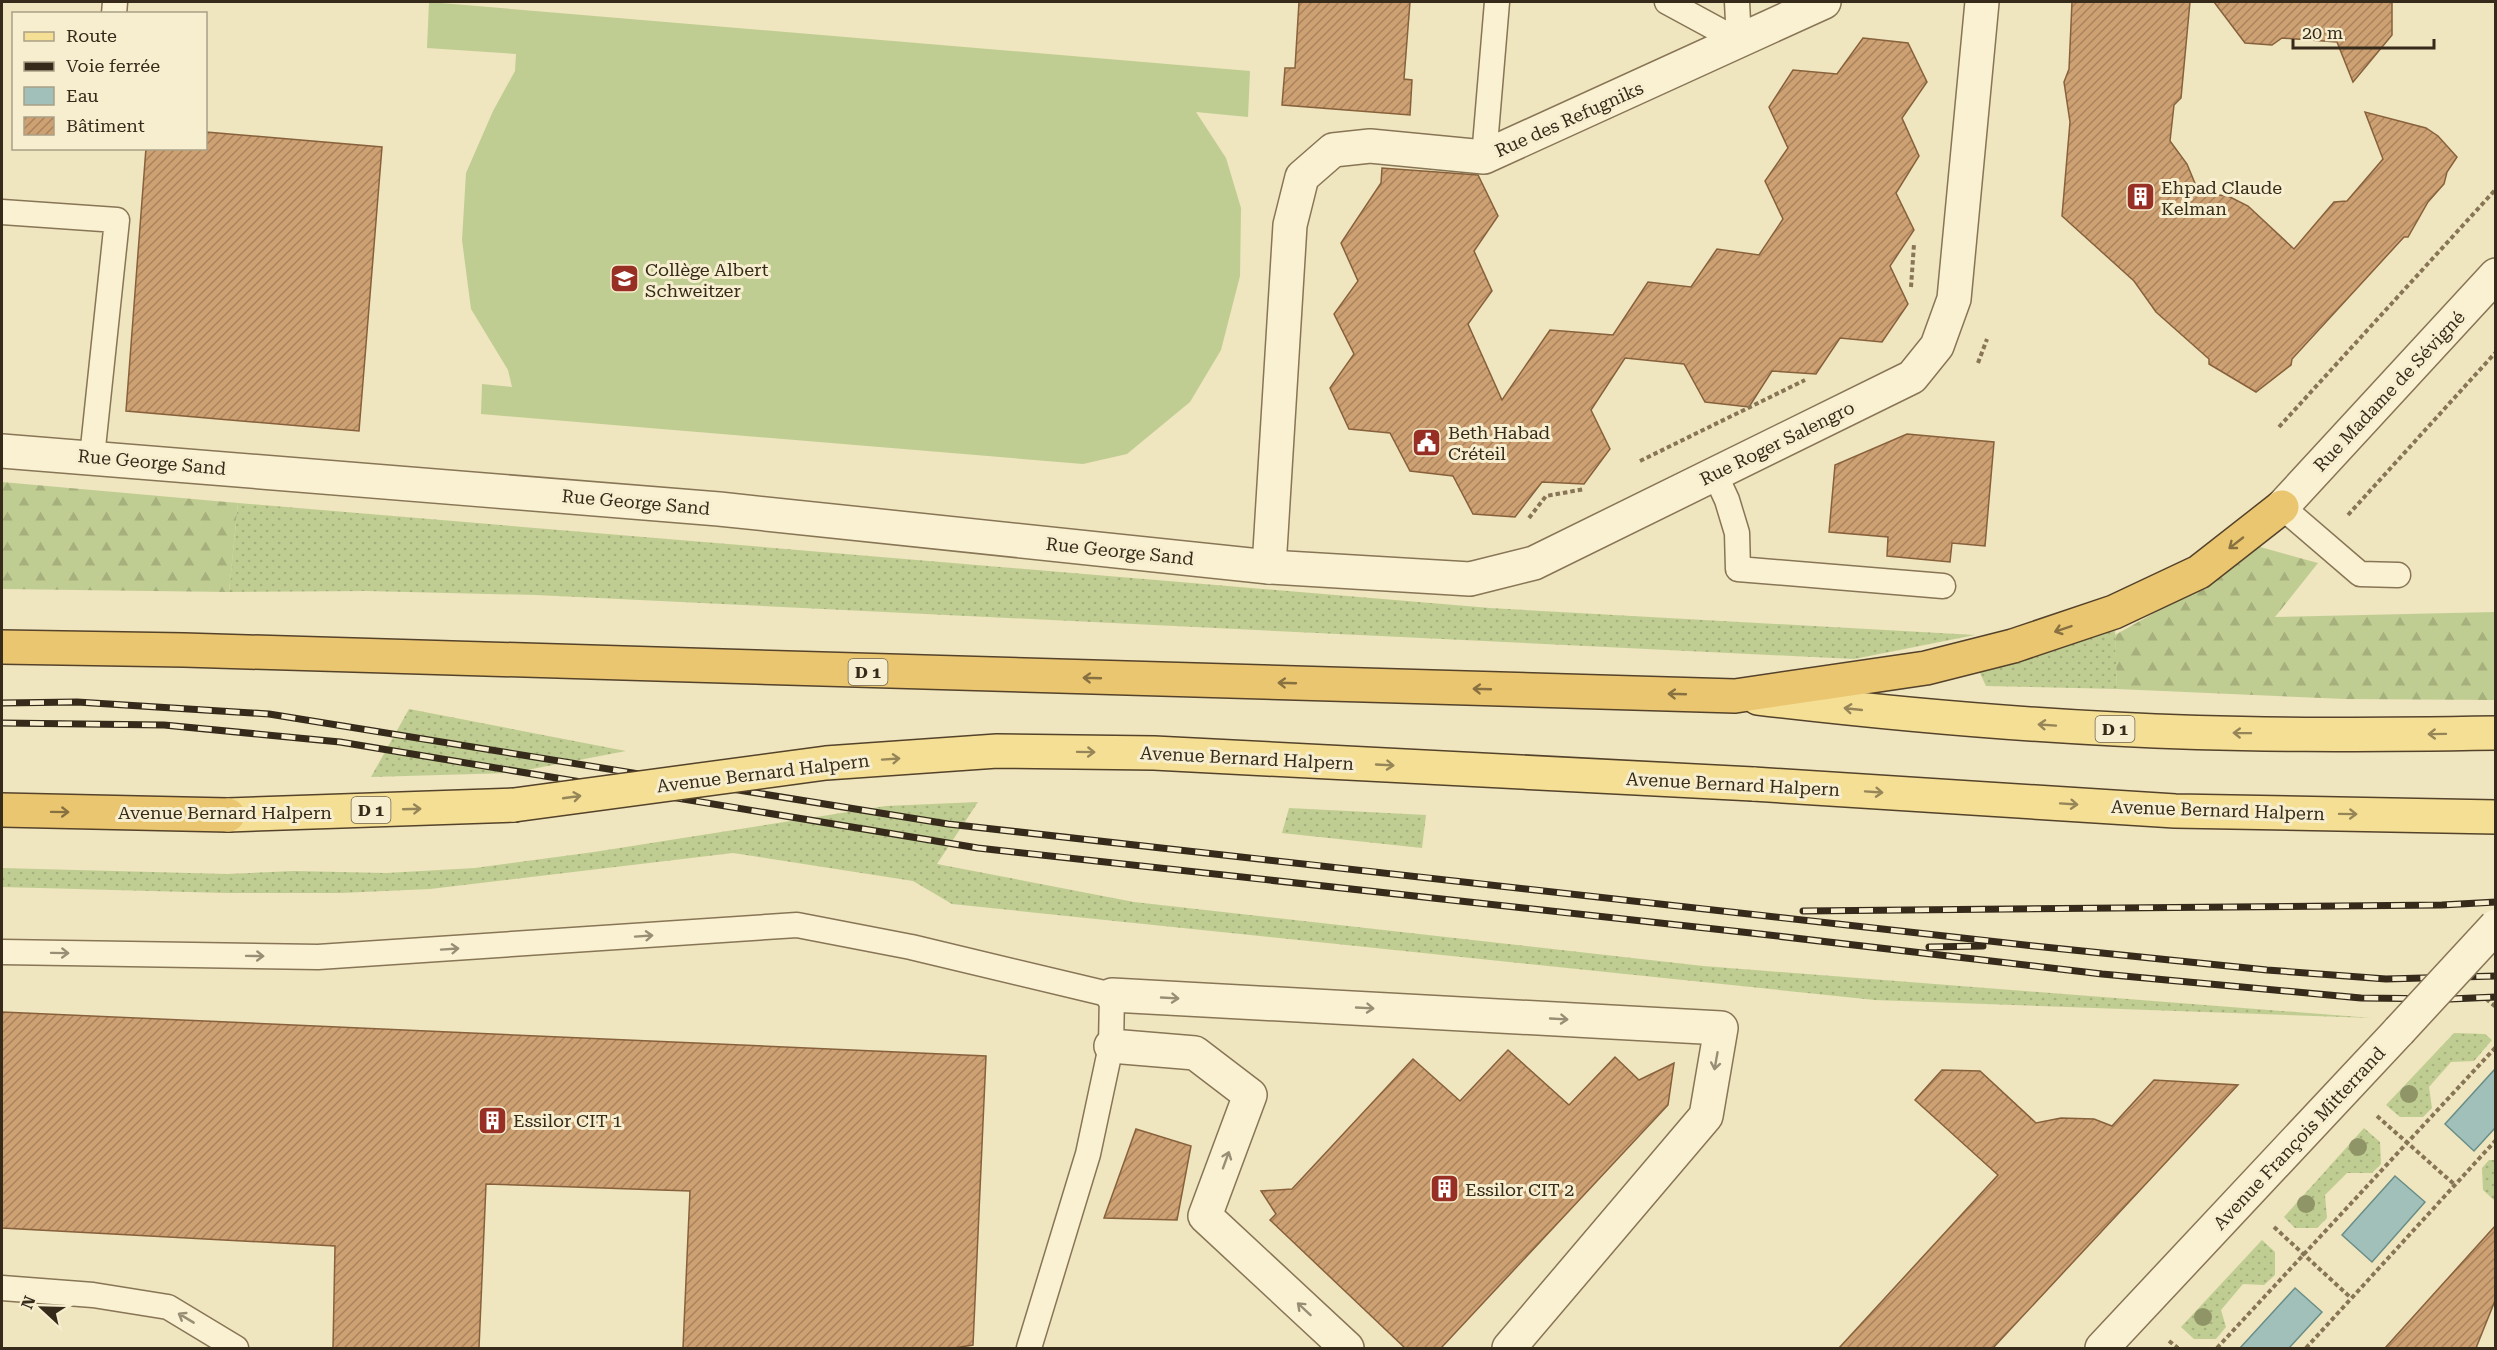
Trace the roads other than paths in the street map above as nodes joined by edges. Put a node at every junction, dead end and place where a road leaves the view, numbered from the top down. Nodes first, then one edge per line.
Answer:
1 (1497, 2) edge
2 (1667, 2) edge
3 (1737, 2) edge
4 (1824, 2) edge
5 (1982, 2) edge
6 (1739, 41) junction
7 (1484, 157) junction
8 (2, 212) edge
9 (2496, 274) edge
10 (2, 451) edge
11 (92, 457) junction
12 (1715, 474) junction
13 (2282, 507) junction
14 (1269, 567) junction
15 (2398, 575) dead end
16 (1943, 586) dead end
17 (2, 647) edge
18 (1736, 696) junction
19 (2496, 733) edge
20 (2, 810) edge
21 (228, 815) joint
22 (2496, 817) edge
23 (2496, 926) edge
24 (2, 952) edge
25 (1112, 995) junction
26 (1111, 1046) junction
27 (2, 1288) edge
28 (236, 1348) edge
29 (1029, 1348) edge
30 (1347, 1348) edge
31 (1509, 1348) edge
32 (2102, 1348) edge

1 - 7 lane
2 - 6 lane
3 - 6 lane
4 - 6 street, Rue des Refugniks
5 - 12 street, Rue Roger Salengro
6 - 7 street, Rue des Refugniks
7 - 14 street, Rue des Refugniks
8 - 11 lane
9 - 13 street, Rue Madame de Sévigné
10 - 11 street, Rue George Sand
11 - 14 street, Rue George Sand
12 - 14 street, Rue Roger Salengro
12 - 16 lane
13 - 15 lane
13 -> 18 highway
18 -> 17 highway, D 1
19 -> 18 main road, D 1
20 -> 21 highway, Avenue Bernard Halpern / D 1
21 -> 22 main road, Avenue Bernard Halpern / D 1, bridge
23 - 32 street, Avenue François Mitterrand, bridge
24 -> 25 lane
25 - 26 lane
25 -> 31 street
26 - 29 lane
30 -> 26 street
28 -> 27 lane

